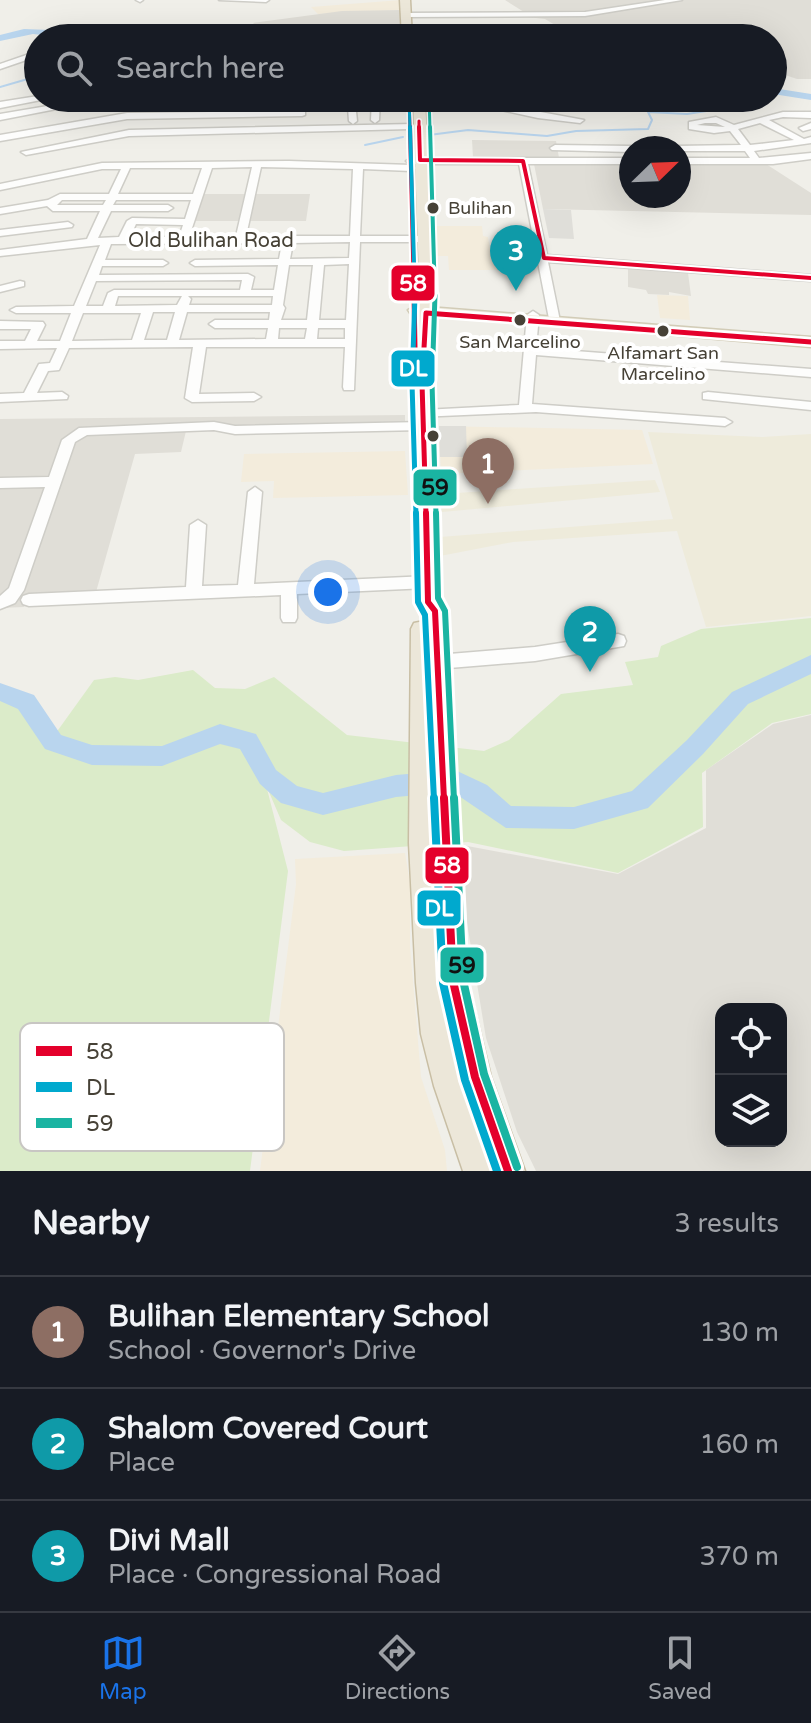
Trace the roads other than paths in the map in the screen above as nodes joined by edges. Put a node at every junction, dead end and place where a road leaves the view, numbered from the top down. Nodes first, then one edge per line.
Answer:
1 (222, 0) edge
2 (266, 0) edge
3 (405, 0) edge
4 (414, 0) edge
5 (679, 0) edge
6 (410, 15) junction
7 (410, 24) edge
8 (24, 52) edge
9 (24, 54) edge
10 (0, 59) edge
11 (0, 67) edge
12 (24, 67) edge
13 (0, 76) edge
14 (24, 101) edge
15 (0, 105) edge
16 (24, 112) edge
17 (69, 112) edge
18 (256, 112) edge
19 (292, 112) edge
20 (308, 112) edge
21 (326, 112) edge
22 (352, 112) edge
23 (375, 112) edge
24 (410, 112) edge
25 (418, 112) edge
26 (523, 112) edge
27 (541, 112) edge
28 (538, 115) junction
29 (811, 115) edge
30 (777, 116) junction
31 (0, 117) edge
32 (148, 119) junction
33 (72, 120) junction
34 (580, 120) dead end
35 (762, 120) junction
36 (353, 121) junction
37 (325, 122) junction
38 (210, 123) dead end
39 (375, 123) junction
40 (247, 124) dead end
41 (410, 126) junction
42 (740, 127) junction
43 (809, 127) edge
44 (82, 133) junction
45 (575, 136) dead end
46 (2, 137) edge
47 (613, 137) dead end
48 (808, 141) edge
49 (744, 143) junction
50 (691, 144) edge
51 (786, 146) junction
52 (555, 148) dead end
53 (580, 149) junction
54 (618, 149) joint
55 (243, 150) dead end
56 (26, 152) dead end
57 (207, 152) dead end
58 (811, 156) edge
59 (523, 161) junction
60 (586, 161) junction
61 (619, 161) edge
62 (691, 161) edge
63 (756, 161) junction
64 (414, 163) junction
65 (257, 164) junction
66 (127, 165) junction
67 (204, 165) junction
68 (239, 165) junction
69 (155, 166) junction
70 (358, 168) junction
71 (151, 177) dead end
72 (23, 182) junction
73 (0, 187) edge
74 (114, 197) junction
75 (51, 202) junction
76 (195, 203) junction
77 (34, 205) junction
78 (2, 207) edge
79 (76, 209) junction
80 (109, 209) junction
81 (136, 209) junction
82 (132, 221) junction
83 (189, 222) junction
84 (68, 225) junction
85 (44, 227) junction
86 (14, 231) junction
87 (0, 233) edge
88 (288, 239) junction
89 (353, 239) junction
90 (418, 239) junction
91 (123, 240) junction
92 (177, 240) junction
93 (202, 240) junction
94 (240, 240) junction
95 (107, 241) junction
96 (91, 242) junction
97 (61, 244) junction
98 (0, 253) edge
99 (544, 258) junction
100 (319, 261) junction
101 (352, 261) junction
102 (284, 262) junction
103 (99, 263) junction
104 (163, 263) junction
105 (195, 263) junction
106 (191, 277) junction
107 (92, 278) junction
108 (158, 278) junction
109 (811, 278) edge
110 (20, 284) dead end
111 (0, 289) edge
112 (187, 293) junction
113 (245, 293) junction
114 (280, 293) junction
115 (183, 308) junction
116 (279, 308) junction
117 (78, 309) junction
118 (108, 309) junction
119 (148, 309) junction
120 (217, 309) junction
121 (16, 310) dead end
122 (46, 310) junction
123 (422, 310) junction
124 (533, 317) junction
125 (554, 319) junction
126 (276, 323) junction
127 (313, 324) junction
128 (351, 324) junction
129 (0, 325) edge
130 (39, 325) junction
131 (811, 339) edge
132 (271, 343) junction
133 (311, 343) junction
134 (351, 343) junction
135 (137, 344) junction
136 (172, 344) junction
137 (200, 344) junction
138 (0, 345) edge
139 (29, 345) junction
140 (63, 345) junction
141 (531, 351) junction
142 (811, 373) edge
143 (349, 387) dead end
144 (62, 396) dead end
145 (708, 396) dead end
146 (29, 397) junction
147 (254, 397) dead end
148 (0, 398) edge
149 (811, 406) edge
150 (525, 408) junction
151 (423, 420) junction
152 (725, 422) dead end
153 (53, 482) junction
154 (0, 483) edge
155 (255, 492) dead end
156 (198, 525) dead end
157 (289, 588) junction
158 (245, 590) junction
159 (194, 592) junction
160 (428, 592) junction
161 (29, 600) dead end
162 (0, 603) edge
163 (289, 618) dead end
164 (618, 641) dead end
165 (437, 662) junction
166 (431, 727) junction
167 (435, 843) junction
168 (480, 1171) edge
169 (508, 1171) edge

1 - 2 street
3 - 6 highway
4 - 6 highway
5 - 6 street
6 - 7 highway
8 - 10 street
9 - 11 street
12 - 13 street
14 - 15 street
16 - 31 street
17 - 33 street
18 - 32 street
19 - 40 street
20 - 37 street
21 - 37 street
22 - 36 street
23 - 39 street
24 - 41 highway
25 - 64 highway
26 - 28 street
27 - 28 street
28 - 34 street
29 - 30 street
30 - 35 street
30 - 43 street
32 - 33 street
32 - 38 street
32 - 39 street
32 - 44 street
32 - 56 street
33 - 44 street
33 - 46 street
35 - 42 street
35 - 48 street
36 - 37 street
36 - 39 street
39 - 41 street
41 - 64 highway
42 - 49 street
42 - 51 street
44 - 46 street
45 - 53 street
47 - 54 street
48 - 51 street
49 - 50 street
49 - 51 street
49 - 63 street
52 - 53 street
53 - 54 street
53 - 60 street
55 - 68 street
57 - 67 street
58 - 63 street
59 - 60 street
59 - 64 street
59 - 99 street
60 - 61 street
62 - 63 street
64 - 70 street
64 - 90 highway
65 - 68 street
65 - 70 street
65 - 94 street
66 - 69 street
66 - 72 street
66 - 74 street
67 - 68 street
67 - 69 street
67 - 76 street
69 - 71 street
70 - 89 street
72 - 73 street
72 - 77 street
74 - 75 street
74 - 76 street
74 - 80 street
75 - 77 street
75 - 79 street
76 - 81 street
76 - 83 street
77 - 78 street
77 - 85 street
78 - 86 street
79 - 80 street
79 - 84 street
80 - 81 street
80 - 96 street
81 - 82 street
82 - 83 street
82 - 91 street
83 - 92 street
84 - 85 street
84 - 97 street
85 - 86 street
86 - 87 street
88 - 89 street, Old Bulihan Road
88 - 94 street, Old Bulihan Road
88 - 102 street
89 - 90 street, Old Bulihan Road
89 - 101 street
90 - 123 highway
91 - 92 street, Old Bulihan Road
91 - 95 street, Old Bulihan Road
92 - 93 street, Old Bulihan Road
92 - 104 street
93 - 94 street, Old Bulihan Road
93 - 105 street
95 - 96 street, Old Bulihan Road
95 - 103 street
96 - 97 street, Old Bulihan Road
97 - 98 street, Old Bulihan Road
99 - 109 street
99 - 125 street
100 - 101 street
100 - 102 street
100 - 127 street
101 - 128 street
102 - 105 street
102 - 114 street
103 - 104 street
103 - 107 street
104 - 108 street
105 - 106 street
106 - 108 street
106 - 112 street
106 - 113 street
107 - 108 street
107 - 117 street
110 - 111 street
112 - 113 street
112 - 115 street
112 - 118 street
113 - 114 street
114 - 116 street
115 - 119 street
115 - 120 street
115 - 136 street
116 - 120 street
116 - 126 street
117 - 118 street
117 - 122 street
117 - 140 street
118 - 119 street
119 - 135 street
120 - 126 street
121 - 122 street
122 - 130 street
123 - 124 main road
123 - 151 highway
124 - 125 main road
124 - 141 street
125 - 131 main road
126 - 127 street
126 - 132 street
127 - 128 street
127 - 133 street
128 - 134 street
129 - 130 street
130 - 139 street
132 - 133 street
132 - 137 street
133 - 134 street
134 - 143 street
135 - 136 street
135 - 140 street
136 - 137 street
137 - 147 street
138 - 139 street
139 - 140 street
140 - 146 street
141 - 142 street
141 - 150 street
144 - 146 street
145 - 149 street
146 - 148 street
150 - 151 street
150 - 152 street
151 - 153 street
151 - 160 highway
153 - 154 street
153 - 162 street
155 - 158 street
156 - 159 street
157 - 158 street
157 - 160 street
157 - 163 street
158 - 159 street
159 - 161 street
160 - 165 highway
160 - 166 highway
164 - 165 street
165 - 166 highway
166 - 167 highway
167 - 168 highway
167 - 169 highway

